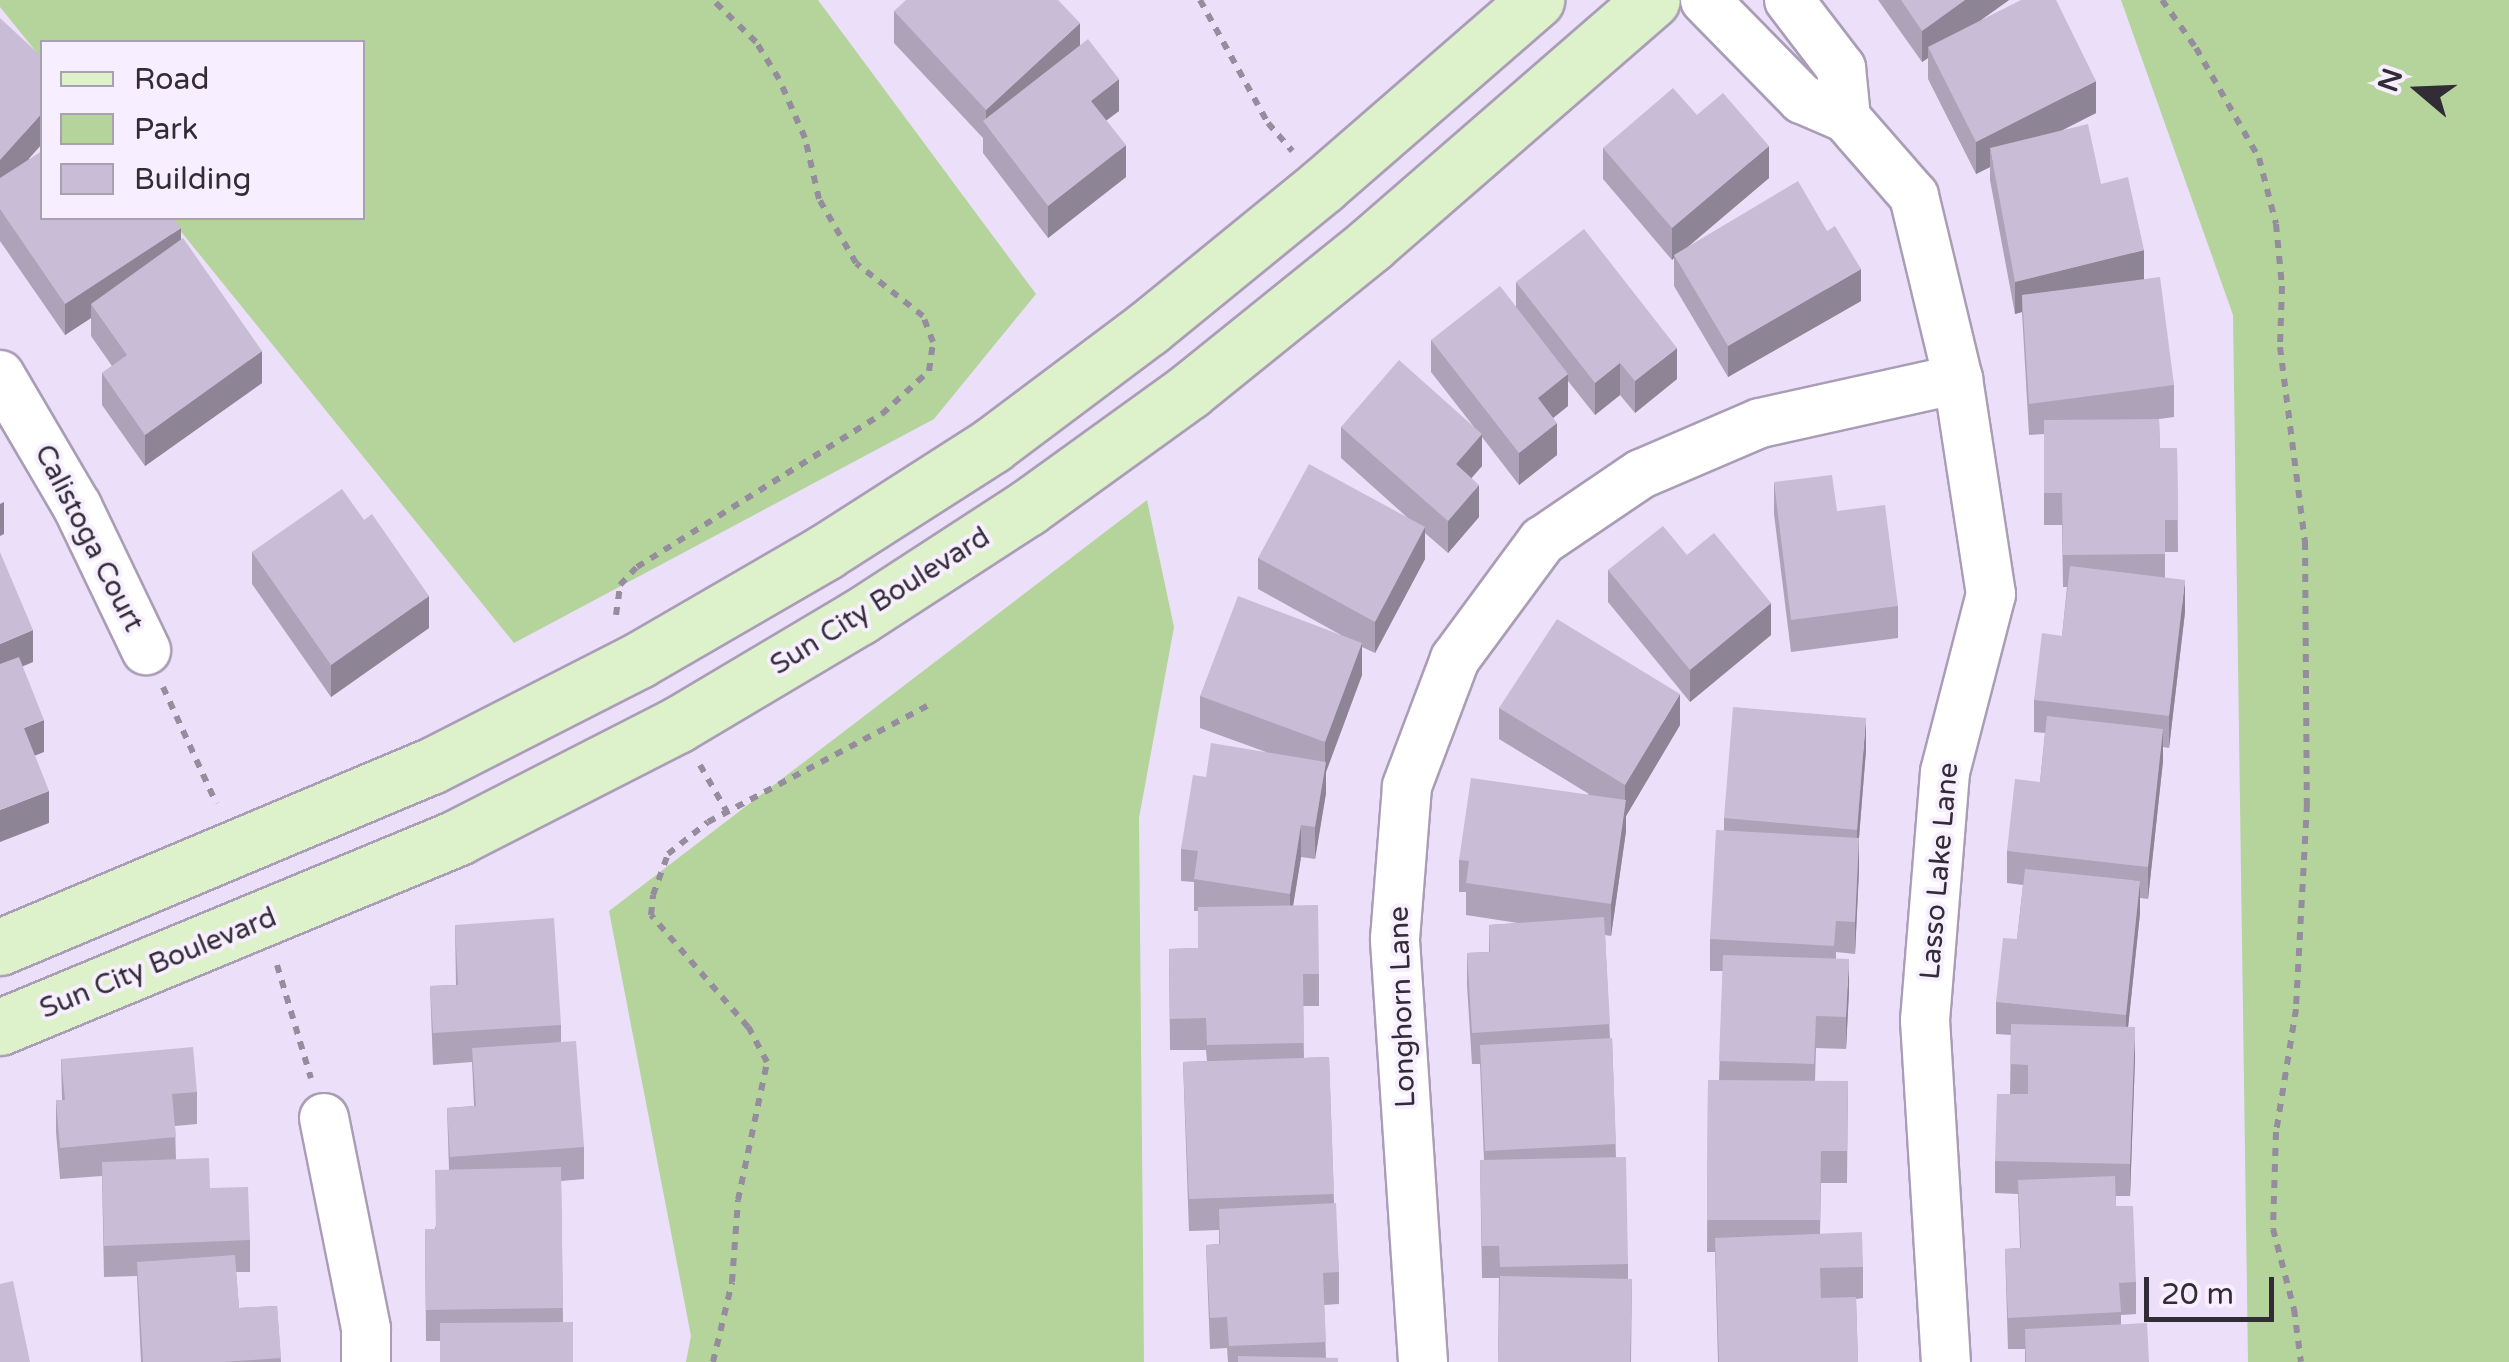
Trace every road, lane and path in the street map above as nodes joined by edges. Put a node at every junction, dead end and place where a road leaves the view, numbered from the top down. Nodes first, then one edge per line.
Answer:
1 (712, 0) edge
2 (1200, 0) edge
3 (1536, 0) edge
4 (1652, 0) edge
5 (1706, 0) edge
6 (1789, 0) edge
7 (2162, 0) edge
8 (1846, 118) junction
9 (1322, 186) junction
10 (0, 375) edge
11 (1958, 379) junction
12 (616, 620) dead end
13 (146, 650) joint
14 (933, 703) dead end
15 (238, 849) junction
16 (264, 921) junction
17 (0, 947) edge
18 (0, 1027) edge
19 (324, 1118) joint
20 (366, 1362) edge
21 (713, 1362) edge
22 (1423, 1362) edge
23 (1946, 1362) edge
24 (2301, 1362) edge

1 - 12 path
2 - 9 path
3 - 9 street
4 - 16 street, Sun City Boulevard
5 - 8 street, Lasso Lake Lane
6 - 8 street
7 - 24 path
8 - 11 street, Lasso Lake Lane
9 - 15 street
10 - 13 street, Calistoga Court
11 - 22 street, Longhorn Lane
11 - 23 street, Lasso Lake Lane
13 - 15 path
14 - 21 path
15 - 17 street
16 - 18 street, Sun City Boulevard
16 - 19 path
19 - 20 street

